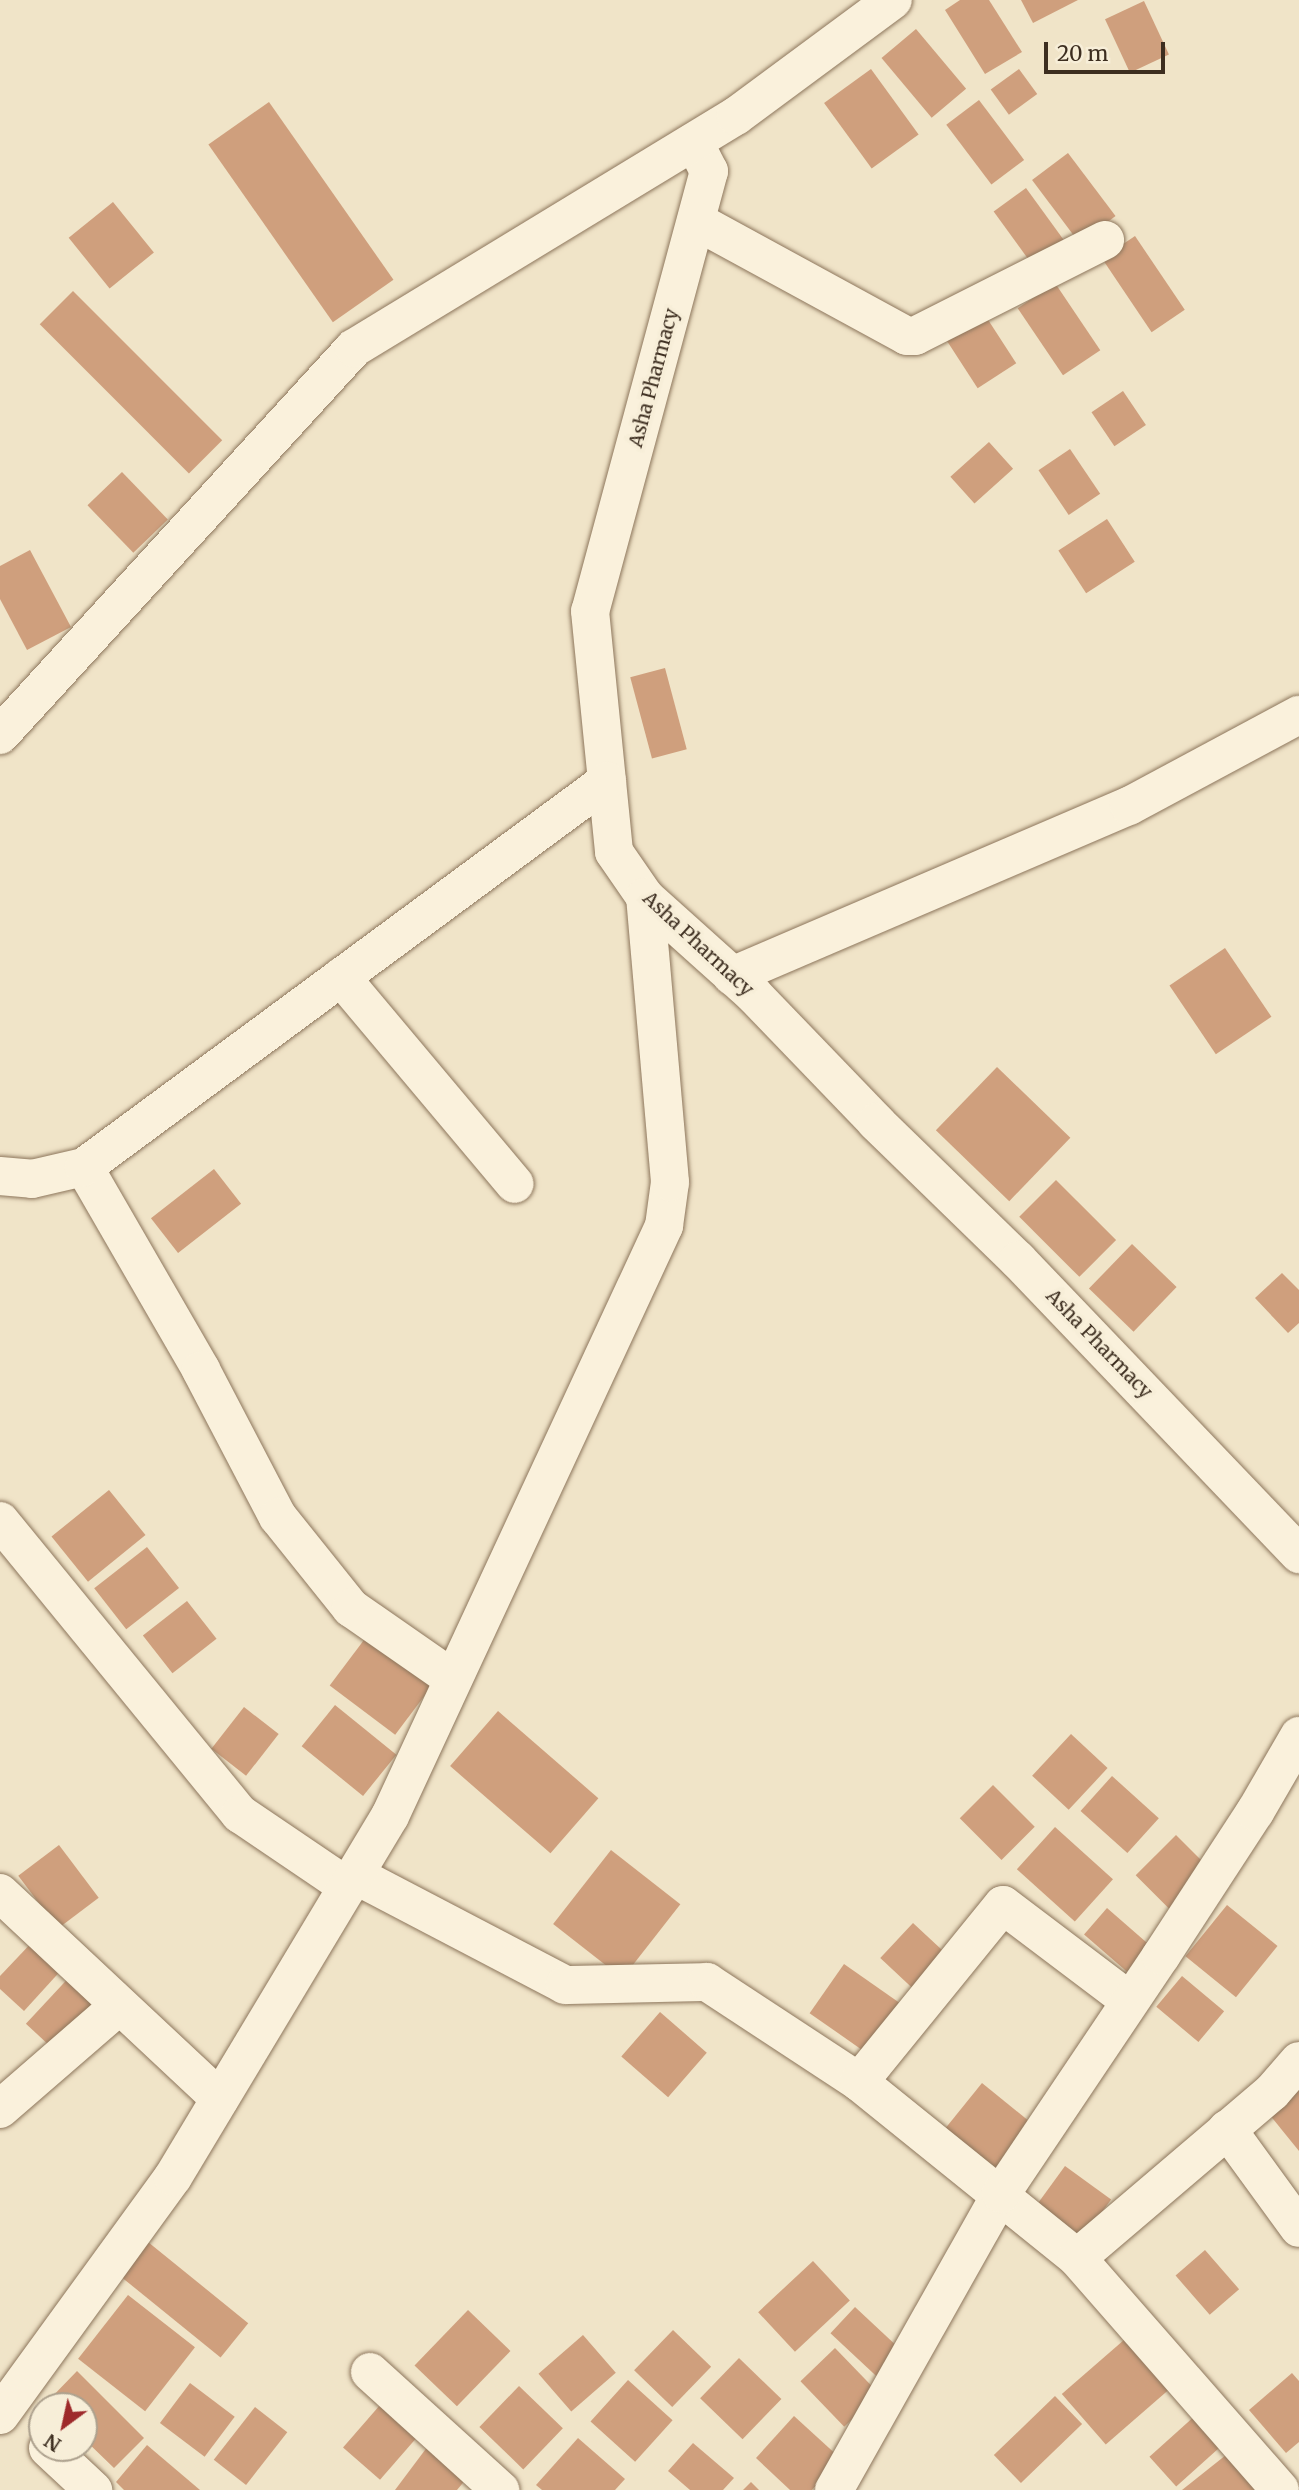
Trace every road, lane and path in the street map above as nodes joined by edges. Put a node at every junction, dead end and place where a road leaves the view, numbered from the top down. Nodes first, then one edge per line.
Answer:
1 (893, 0) edge
2 (694, 142) junction
3 (696, 221) junction
4 (1105, 240) dead end
5 (1299, 715) edge
6 (0, 735) edge
7 (607, 781) junction
8 (645, 897) junction
9 (732, 976) junction
10 (341, 977) junction
11 (84, 1167) junction
12 (0, 1175) edge
13 (514, 1184) dead end
14 (0, 1521) edge
15 (1299, 1554) edge
16 (453, 1679) junction
17 (1299, 1736) edge
18 (352, 1881) junction
19 (0, 1893) edge
20 (1130, 2001) junction
21 (119, 2006) junction
22 (1299, 2061) edge
23 (859, 2082) junction
24 (220, 2099) junction
25 (0, 2109) edge
26 (1227, 2129) junction
27 (1000, 2194) junction
28 (1299, 2228) edge
29 (1077, 2258) junction
30 (370, 2372) dead end
31 (3, 2411) edge
32 (28, 2431) edge
33 (63, 2462) edge
34 (93, 2490) edge
35 (500, 2490) edge
36 (834, 2490) edge
37 (1280, 2490) edge

1 - 2 street
2 - 3 street, Asha Pharmacy
2 - 6 street
3 - 4 street
3 - 7 street, Asha Pharmacy
5 - 9 street
7 - 8 street, Asha Pharmacy
7 - 10 street
8 - 9 street, Asha Pharmacy
8 - 16 street
9 - 15 street, Asha Pharmacy
10 - 11 street
10 - 13 street
11 - 12 street
11 - 16 street
14 - 18 street
16 - 18 street
17 - 20 street
18 - 23 street
18 - 24 street
19 - 21 street
20 - 23 street
20 - 27 street
21 - 24 street
21 - 25 street
22 - 26 street
23 - 27 street
24 - 31 street
26 - 28 street
26 - 29 street
27 - 29 street
27 - 36 street
29 - 37 street
30 - 35 street
31 - 32 street
33 - 34 street

